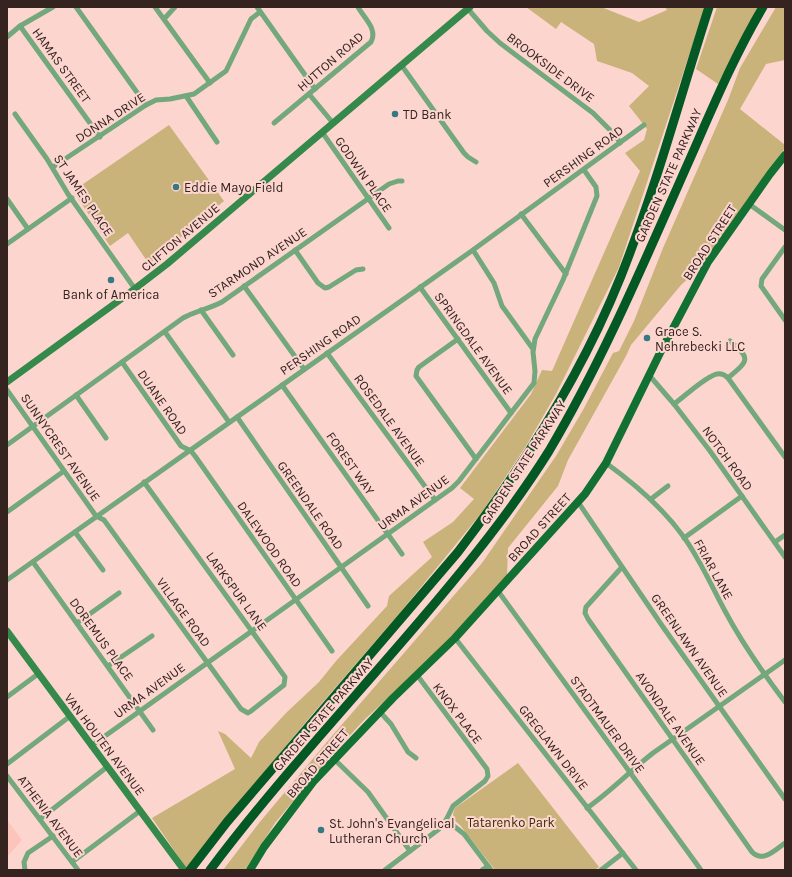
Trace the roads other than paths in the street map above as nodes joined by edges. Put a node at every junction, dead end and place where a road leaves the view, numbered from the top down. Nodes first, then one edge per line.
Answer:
1 (53, 7) edge
2 (76, 7) edge
3 (155, 7) edge
4 (175, 7) edge
5 (358, 7) edge
6 (709, 7) edge
7 (763, 7) edge
8 (469, 8) edge
9 (258, 9) edge
10 (164, 19) junction
11 (20, 26) junction
12 (7, 37) edge
13 (402, 66) junction
14 (210, 83) junction
15 (316, 89) junction
16 (309, 94) junction
17 (186, 96) junction
18 (146, 105) junction
19 (15, 114) dead end
20 (274, 123) dead end
21 (333, 123) junction
22 (644, 125) dead end
23 (322, 132) junction
24 (100, 137) junction
25 (217, 142) dead end
26 (620, 142) junction
27 (785, 156) edge
28 (476, 162) dead end
29 (53, 167) junction
30 (584, 170) junction
31 (402, 181) dead end
32 (72, 198) junction
33 (369, 198) junction
34 (7, 199) edge
35 (748, 204) junction
36 (522, 214) junction
37 (389, 228) dead end
38 (28, 229) junction
39 (785, 230) edge
40 (7, 244) edge
41 (785, 247) edge
42 (295, 250) junction
43 (473, 250) junction
44 (363, 269) dead end
45 (566, 274) junction
46 (244, 286) junction
47 (420, 287) junction
48 (135, 289) junction
49 (201, 310) junction
50 (785, 320) edge
51 (165, 332) junction
52 (458, 339) junction
53 (730, 341) dead end
54 (533, 349) junction
55 (327, 353) junction
56 (233, 355) dead end
57 (122, 362) junction
58 (304, 369) junction
59 (649, 375) junction
60 (728, 378) junction
61 (7, 382) edge
62 (282, 385) junction
63 (7, 390) edge
64 (76, 395) junction
65 (674, 404) junction
66 (511, 413) junction
67 (237, 417) junction
68 (229, 422) junction
69 (33, 427) junction
70 (106, 438) dead end
71 (7, 445) edge
72 (189, 451) junction
73 (784, 455) edge
74 (476, 459) junction
75 (606, 463) junction
76 (64, 471) junction
77 (144, 482) junction
78 (668, 486) dead end
79 (742, 496) junction
80 (651, 499) junction
81 (435, 500) junction
82 (578, 502) junction
83 (7, 512) edge
84 (96, 516) junction
85 (75, 532) junction
86 (388, 534) junction
87 (785, 535) edge
88 (684, 538) junction
89 (775, 542) junction
90 (402, 554) dead end
91 (785, 557) edge
92 (33, 562) junction
93 (341, 567) junction
94 (622, 567) junction
95 (103, 570) dead end
96 (7, 580) edge
97 (498, 591) junction
98 (119, 593) dead end
99 (296, 599) junction
100 (368, 606) dead end
101 (77, 623) junction
102 (7, 631) edge
103 (251, 631) junction
104 (152, 636) dead end
105 (455, 638) junction
106 (332, 651) dead end
107 (785, 660) edge
108 (207, 662) junction
109 (108, 666) junction
110 (38, 674) junction
111 (417, 675) junction
112 (764, 675) junction
113 (7, 697) edge
114 (785, 702) edge
115 (719, 706) junction
116 (256, 708) joint
117 (140, 711) junction
118 (380, 712) junction
119 (70, 717) junction
120 (153, 730) dead end
121 (673, 739) junction
122 (91, 746) junction
123 (416, 758) dead end
124 (334, 759) junction
125 (7, 764) edge
126 (107, 768) junction
127 (629, 773) junction
128 (7, 776) edge
129 (785, 799) edge
130 (588, 808) junction
131 (140, 811) junction
132 (40, 819) junction
133 (446, 820) junction
134 (53, 836) junction
135 (785, 843) edge
136 (410, 851) junction
137 (623, 853) junction
138 (72, 862) junction
139 (490, 868) edge
140 (25, 870) edge
141 (78, 870) edge
142 (184, 870) edge
143 (190, 870) edge
144 (210, 870) edge
145 (250, 870) edge
146 (385, 870) edge
147 (482, 870) edge
148 (601, 870) edge
149 (636, 870) edge
150 (701, 870) edge

1 - 11 street
2 - 18 street
3 - 10 street
4 - 10 street
5 - 15 street, HUTTON ROAD
6 - 143 highway, GARDEN STATE PARKWAY
7 - 144 highway, GARDEN STATE PARKWAY
8 - 13 main road, CLIFTON AVENUE
8 - 26 street, BROOKSIDE DRIVE
9 - 14 street, DONNA DRIVE
9 - 15 street
10 - 14 street
11 - 12 street
11 - 24 street, HAMAS STREET
13 - 21 main road, CLIFTON AVENUE
13 - 28 street
14 - 17 street, DONNA DRIVE
15 - 16 street, HUTTON ROAD
16 - 20 street, HUTTON ROAD
16 - 21 street
17 - 18 street, DONNA DRIVE
17 - 25 street
18 - 24 street, DONNA DRIVE
19 - 29 street, ST JAMES PLACE
21 - 23 main road, CLIFTON AVENUE
22 - 26 street, PERSHING ROAD
23 - 33 street, GODWIN PLACE
23 - 48 main road, CLIFTON AVENUE
24 - 29 street, DONNA DRIVE
26 - 30 street, PERSHING ROAD
27 - 35 main road, BROAD STREET
29 - 32 street, ST JAMES PLACE
30 - 36 street, PERSHING ROAD
30 - 45 street, URMA AVENUE
31 - 33 street, STARMOND AVENUE
32 - 38 street
32 - 48 street, ST JAMES PLACE
33 - 37 street, GODWIN PLACE
33 - 42 street, STARMOND AVENUE
34 - 38 street
35 - 39 street
35 - 59 main road, BROAD STREET
36 - 43 street, PERSHING ROAD
36 - 45 street
38 - 40 street
41 - 50 street
42 - 44 street
42 - 46 street, STARMOND AVENUE
43 - 47 street, PERSHING ROAD
43 - 54 street
45 - 54 street, URMA AVENUE
46 - 49 street, STARMOND AVENUE
46 - 58 street
47 - 52 street, SPRINGDALE AVENUE
47 - 55 street, PERSHING ROAD
48 - 61 main road, CLIFTON AVENUE
49 - 51 street, STARMOND AVENUE
49 - 56 street
51 - 57 street, STARMOND AVENUE
51 - 68 street
52 - 66 street, SPRINGDALE AVENUE
52 - 74 street
53 - 60 street
54 - 66 street, URMA AVENUE
55 - 58 street, PERSHING ROAD
55 - 81 street, ROSEDALE AVENUE
57 - 64 street, STARMOND AVENUE
57 - 72 street, DUANE ROAD
58 - 62 street, PERSHING ROAD
59 - 65 street, NOTCH ROAD
59 - 75 main road, BROAD STREET
60 - 65 street
60 - 73 street
62 - 67 street, PERSHING ROAD
62 - 86 street, FOREST WAY
63 - 69 street, SUNNYCREST AVENUE
64 - 69 street, STARMOND AVENUE
64 - 70 street
65 - 79 street, NOTCH ROAD
66 - 74 street, URMA AVENUE
67 - 68 street, PERSHING ROAD
67 - 93 street, GREENDALE ROAD
68 - 72 street, PERSHING ROAD
69 - 71 street, STARMOND AVENUE
69 - 76 street, SUNNYCREST AVENUE
72 - 77 street, PERSHING ROAD
72 - 99 street, DALEWOOD ROAD
74 - 81 street, URMA AVENUE
75 - 80 street, FRIAR LANE
75 - 82 main road, BROAD STREET
76 - 83 street
76 - 84 street, SUNNYCREST AVENUE
77 - 84 street, PERSHING ROAD
77 - 103 street, LARKSPUR LANE
78 - 80 street
79 - 88 street
79 - 89 street, NOTCH ROAD
80 - 88 street, FRIAR LANE
81 - 86 street, URMA AVENUE
82 - 94 street, GREENLAWN AVENUE
82 - 97 main road, BROAD STREET
84 - 85 street, PERSHING ROAD
84 - 108 street, VILLAGE ROAD
85 - 92 street, PERSHING ROAD
85 - 95 street
86 - 90 street, FOREST WAY
86 - 93 street, URMA AVENUE
87 - 89 street
88 - 112 street, FRIAR LANE
89 - 91 street, NOTCH ROAD
92 - 96 street, PERSHING ROAD
92 - 101 street, DOREMUS PLACE
93 - 99 street, URMA AVENUE
93 - 100 street, GREENDALE ROAD
94 - 115 street, GREENLAWN AVENUE
94 - 121 street, AVONDALE AVENUE
97 - 105 main road, BROAD STREET
97 - 127 street, STADTMAUER DRIVE
98 - 101 street
99 - 103 street, URMA AVENUE
99 - 106 street, DALEWOOD ROAD
101 - 109 street, DOREMUS PLACE
102 - 110 main road, VAN HOUTEN AVENUE
103 - 108 street, URMA AVENUE
103 - 116 street, LARKSPUR LANE
104 - 109 street
105 - 111 main road, BROAD STREET
105 - 130 street, GREGLAWN DRIVE
107 - 112 street
108 - 116 street, VILLAGE ROAD
108 - 117 street, URMA AVENUE
109 - 117 street, DOREMUS PLACE
110 - 113 street
110 - 119 main road, VAN HOUTEN AVENUE
111 - 118 main road, BROAD STREET
111 - 133 street, KNOX PLACE
112 - 114 street, FRIAR LANE
112 - 115 street
115 - 121 street
115 - 129 street, GREENLAWN AVENUE
117 - 120 street, DOREMUS PLACE
117 - 122 street, URMA AVENUE
118 - 123 street
118 - 124 main road, BROAD STREET
119 - 122 main road, VAN HOUTEN AVENUE
119 - 125 street
121 - 127 street
121 - 135 street, AVONDALE AVENUE
122 - 126 main road, VAN HOUTEN AVENUE
124 - 136 street
124 - 145 main road, BROAD STREET
126 - 131 main road, VAN HOUTEN AVENUE
126 - 132 street
127 - 130 street
127 - 150 street, STADTMAUER DRIVE
128 - 132 street, ATHENIA AVENUE
130 - 137 street, GREGLAWN DRIVE
131 - 138 street
131 - 142 main road, VAN HOUTEN AVENUE
132 - 134 street, ATHENIA AVENUE
133 - 136 street
133 - 139 street
134 - 138 street, ATHENIA AVENUE
134 - 140 street
136 - 146 street
137 - 148 street
137 - 149 street, GREGLAWN DRIVE
138 - 141 street, ATHENIA AVENUE
139 - 147 street

